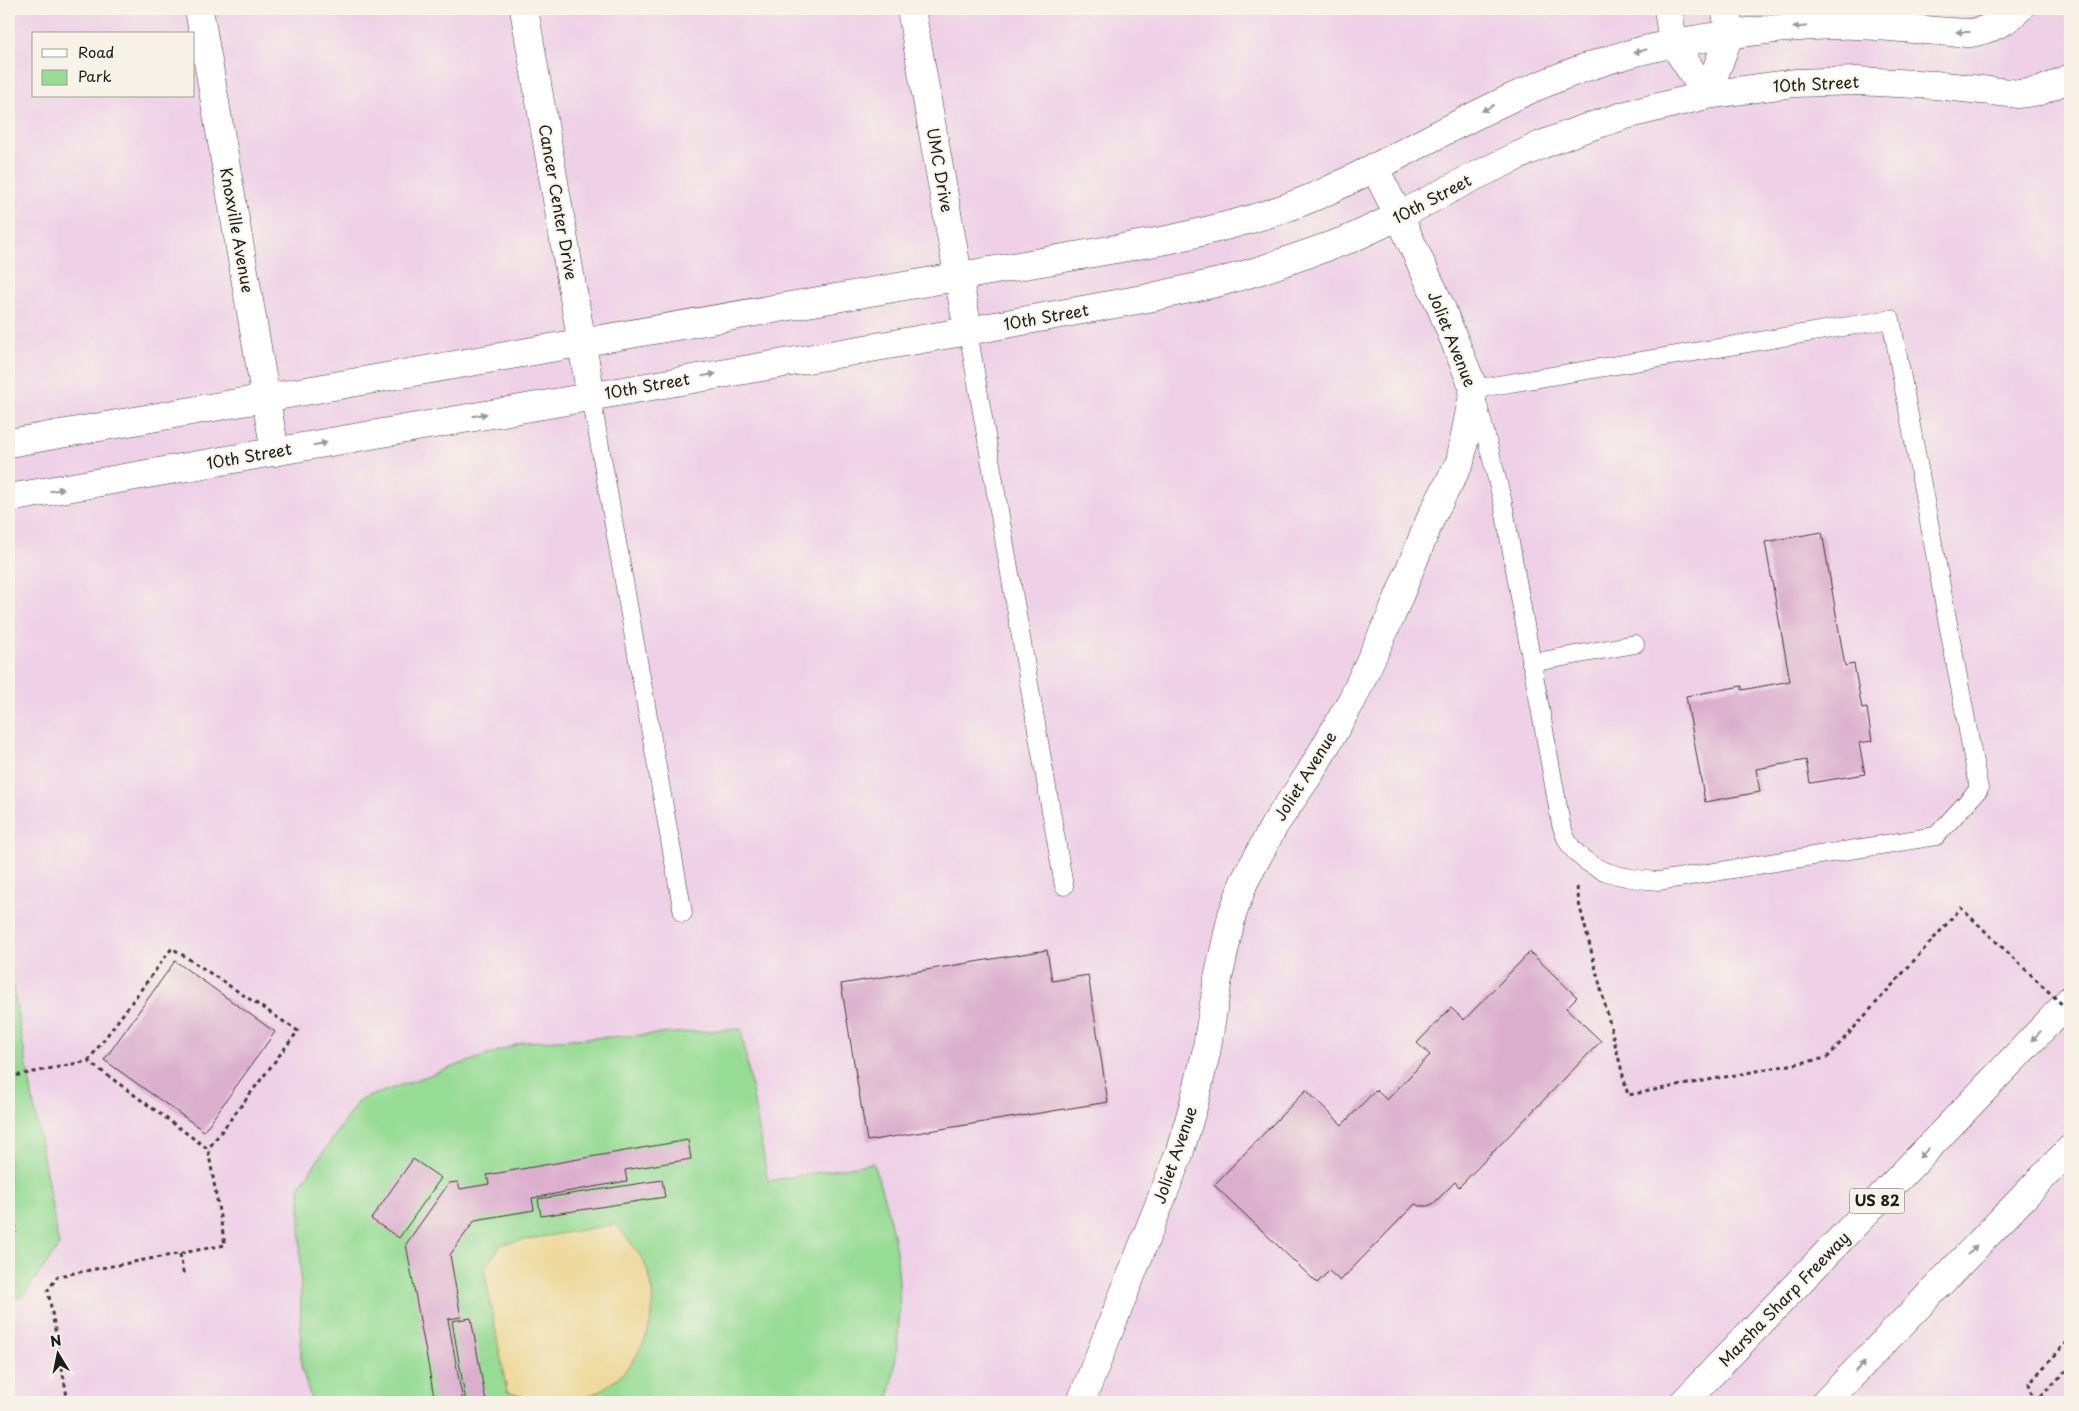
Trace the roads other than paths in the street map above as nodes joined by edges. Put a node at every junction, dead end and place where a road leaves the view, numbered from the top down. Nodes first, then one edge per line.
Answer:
1 (199, 9) edge
2 (524, 9) edge
3 (911, 9) edge
4 (1668, 9) edge
5 (2014, 14) edge
6 (1728, 21) edge
7 (1673, 43) junction
8 (2064, 82) edge
9 (1707, 95) junction
10 (1374, 167) junction
11 (1399, 216) junction
12 (959, 276) junction
13 (968, 331) junction
14 (582, 341) junction
15 (1474, 389) junction
16 (592, 396) junction
17 (266, 397) junction
18 (9, 443) edge
19 (276, 452) junction
20 (9, 498) edge
21 (1635, 644) dead end
22 (1531, 663) junction
23 (1064, 886) dead end
24 (683, 913) dead end
25 (2070, 1000) edge
26 (2070, 1149) edge
27 (1082, 1402) edge
28 (1684, 1402) edge
29 (1826, 1402) edge

1 - 17 main road, Knoxville Avenue
2 - 14 main road, Cancer Center Drive
3 - 12 main road, UMC Drive
4 - 7 main road
5 -> 6 main road
6 - 7 main road
6 - 9 main road
7 - 9 main road
7 -> 10 main road
8 - 9 main road, 10th Street
9 - 11 main road, 10th Street
10 - 11 main road, Joliet Avenue
10 - 12 main road
11 - 13 main road, 10th Street
11 - 15 main road, Joliet Avenue
12 - 13 main road, UMC Drive
12 - 14 main road
16 -> 13 main road, 10th Street
13 - 23 lane
14 - 16 main road, Cancer Center Drive
14 - 17 main road
15 - 22 lane
15 - 22 lane
15 - 27 main road, Joliet Avenue
19 -> 16 main road, 10th Street
16 - 24 lane
17 - 18 main road
17 - 19 main road, Knoxville Avenue
20 -> 19 main road, 10th Street
21 - 22 lane
25 -> 28 main road, Marsha Sharp Freeway / US 82
29 -> 26 main road

